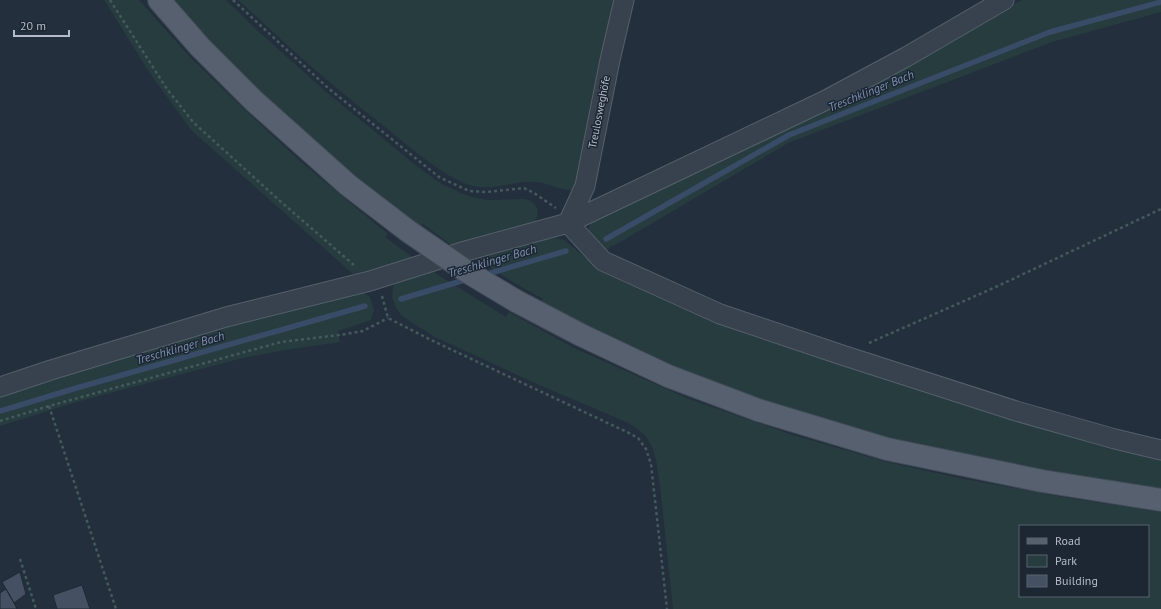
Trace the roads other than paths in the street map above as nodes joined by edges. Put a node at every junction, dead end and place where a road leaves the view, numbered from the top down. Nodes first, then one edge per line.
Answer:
1 (158, 0) edge
2 (624, 0) edge
3 (1004, 0) edge
4 (568, 223) junction
5 (0, 387) edge
6 (1161, 450) edge
7 (1161, 500) edge

1 - 7 main road, bridge
2 - 4 street, Treulosweghöfe
3 - 4 street
4 - 5 street
4 - 6 street

